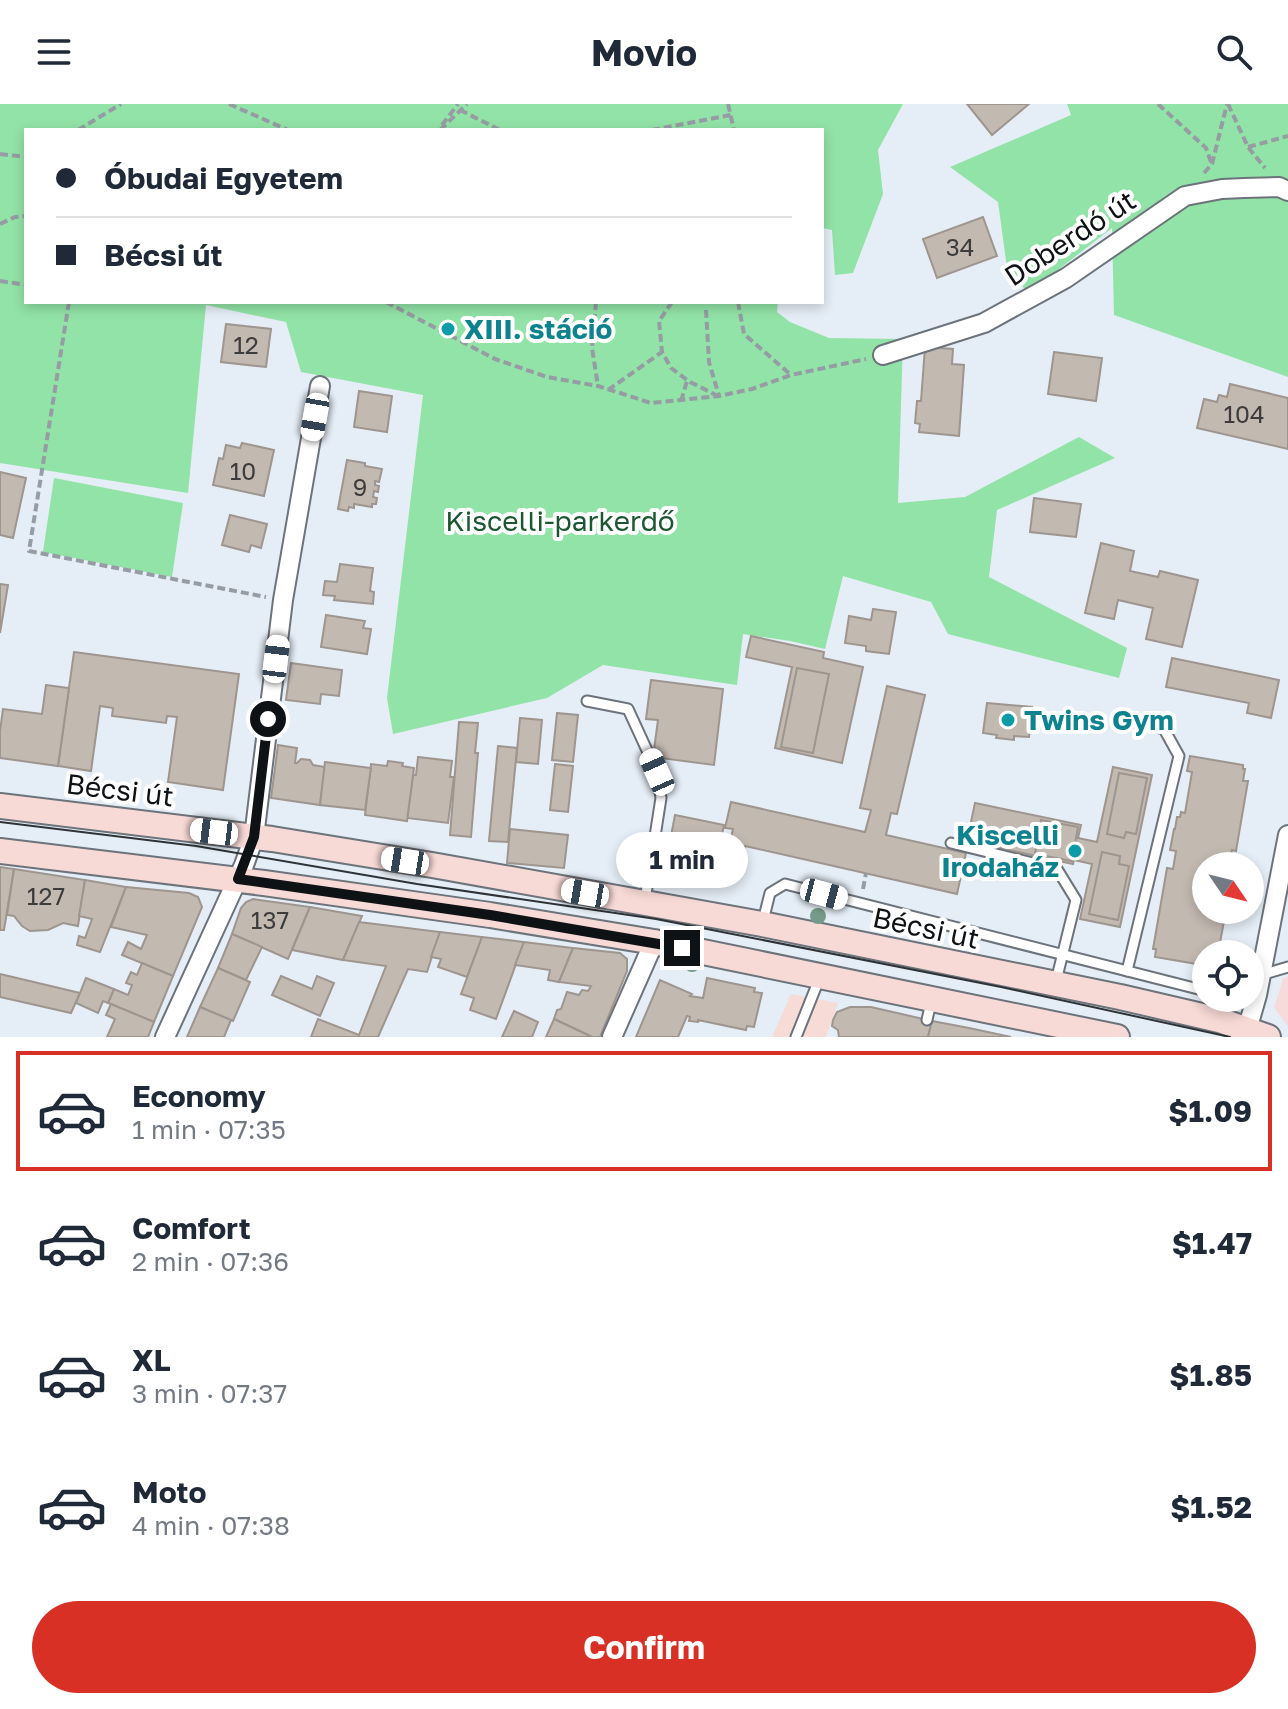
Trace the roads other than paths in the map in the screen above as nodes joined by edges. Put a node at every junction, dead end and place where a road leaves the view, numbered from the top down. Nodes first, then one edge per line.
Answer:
1 (1288, 191) edge
2 (883, 355) road end
3 (320, 386) dead end
4 (587, 701) dead end
5 (1131, 721) dead end
6 (0, 806) edge
7 (1288, 835) edge
8 (254, 837) junction
9 (951, 843) dead end
10 (0, 851) edge
11 (1286, 859) edge
12 (238, 879) junction
13 (645, 903) junction
14 (762, 924) junction
15 (654, 942) junction
16 (1063, 954) junction
17 (1264, 961) edge
18 (1288, 967) edge
19 (1127, 971) junction
20 (1264, 974) edge
21 (820, 977) junction
22 (1055, 984) junction
23 (1192, 987) edge
24 (1257, 1012) edge
25 (1254, 1035) edge
26 (165, 1037) edge
27 (612, 1037) edge
28 (796, 1037) edge
29 (1117, 1037) edge

1 - 2 street, Doberdó út
3 - 8 street
4 - 13 lane
5 - 19 lane
6 - 8 main road, Bécsi út
7 - 11 street
8 - 12 street
8 - 13 main road, Bécsi út
9 - 16 lane
10 - 12 main road
11 - 17 street
12 - 15 main road
12 - 26 street
13 - 14 main road, Bécsi út
14 - 16 lane
14 - 22 main road, Bécsi út
15 - 21 main road
15 - 27 street
16 - 19 lane
16 - 22 lane
18 - 20 lane
19 - 23 lane
21 - 28 lane
21 - 29 main road
22 - 25 main road, Bécsi út
24 - 25 street

